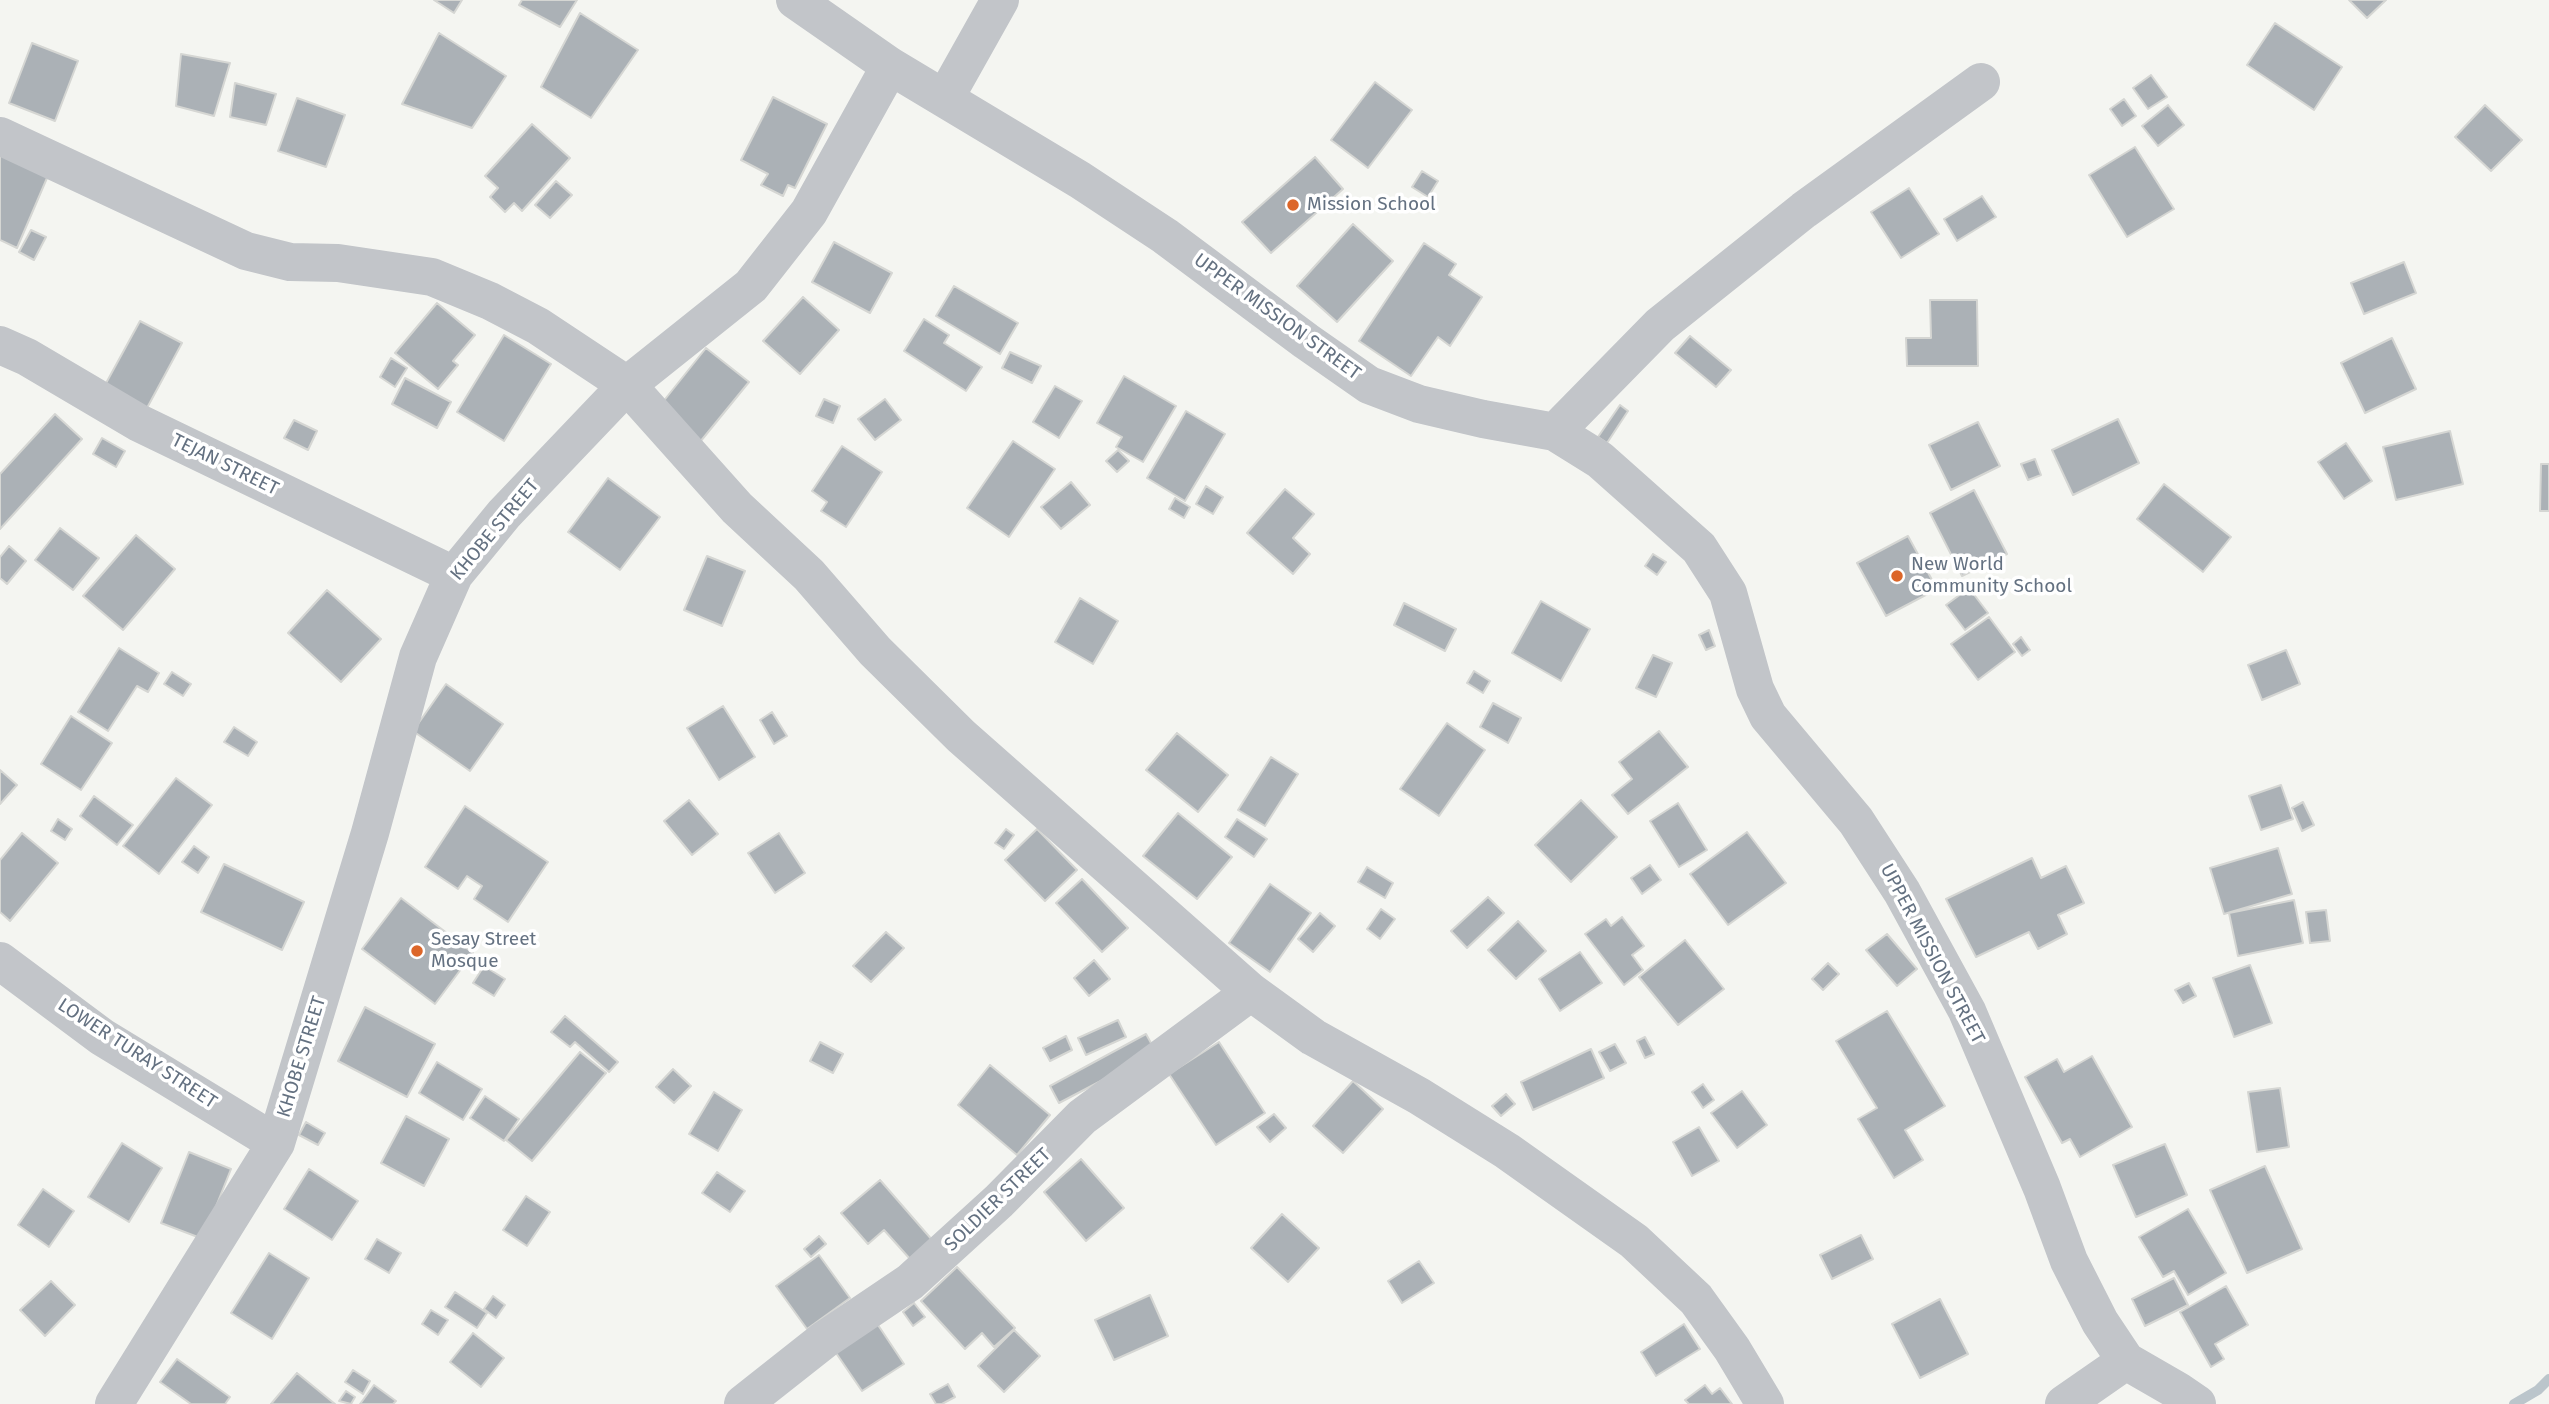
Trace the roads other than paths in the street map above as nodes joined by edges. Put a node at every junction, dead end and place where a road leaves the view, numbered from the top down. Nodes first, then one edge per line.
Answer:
1 (795, 0) edge
2 (1000, 0) edge
3 (890, 66) junction
4 (1981, 82) dead end
5 (945, 98) junction
6 (0, 136) edge
7 (0, 345) edge
8 (627, 385) junction
9 (1555, 432) junction
10 (454, 575) junction
11 (0, 961) edge
12 (1251, 992) junction
13 (276, 1143) junction
14 (2126, 1361) junction
15 (114, 1404) edge
16 (743, 1404) edge
17 (1765, 1404) edge
18 (2064, 1404) edge
19 (2197, 1404) edge

1 - 3 street, UPPER MISSION STREET
2 - 5 street
3 - 5 street, UPPER MISSION STREET
3 - 8 street, KHOBE STREET
4 - 9 street
5 - 9 street, UPPER MISSION STREET
6 - 8 street
7 - 10 street, TEJAN STREET
8 - 10 street, KHOBE STREET
8 - 12 street
9 - 14 street, UPPER MISSION STREET
10 - 13 street, KHOBE STREET
11 - 13 street, LOWER TURAY STREET
12 - 16 street, SOLDIER STREET
12 - 17 street
13 - 15 street, KHOBE STREET
14 - 18 street
14 - 19 street, UPPER MISSION STREET

